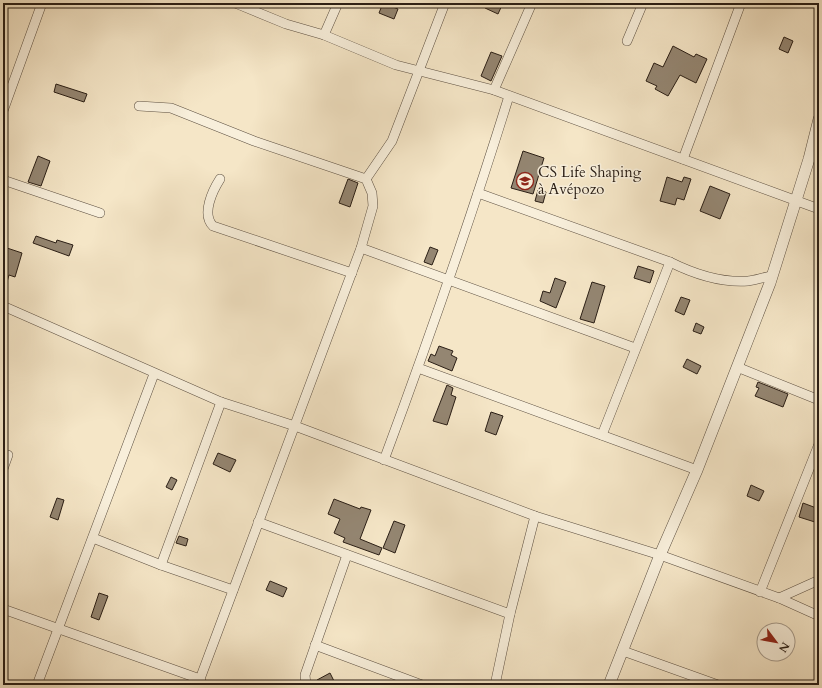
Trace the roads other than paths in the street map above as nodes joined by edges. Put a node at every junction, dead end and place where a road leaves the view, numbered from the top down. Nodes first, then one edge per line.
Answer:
1 (42, 3) edge
2 (235, 3) edge
3 (338, 3) edge
4 (445, 3) edge
5 (532, 3) edge
6 (643, 3) edge
7 (741, 3) edge
8 (324, 35) junction
9 (627, 41) dead end
10 (420, 70) junction
11 (494, 90) junction
12 (509, 96) junction
13 (140, 106) dead end
14 (3, 111) edge
15 (819, 119) edge
16 (683, 159) junction
17 (220, 179) dead end
18 (366, 179) junction
19 (3, 180) edge
20 (478, 194) junction
21 (796, 201) junction
22 (819, 209) edge
23 (100, 213) dead end
24 (361, 248) junction
25 (670, 262) junction
26 (352, 273) junction
27 (772, 276) junction
28 (448, 279) junction
29 (3, 306) edge
30 (635, 348) junction
31 (737, 367) junction
32 (418, 368) junction
33 (154, 374) junction
34 (819, 400) edge
35 (221, 402) junction
36 (295, 426) junction
37 (602, 435) junction
38 (819, 444) edge
39 (8, 455) dead end
40 (384, 460) junction
41 (3, 469) edge
42 (697, 470) junction
43 (535, 516) junction
44 (258, 522) junction
45 (93, 538) junction
46 (347, 555) junction
47 (660, 556) junction
48 (161, 565) junction
49 (819, 580) edge
50 (233, 590) junction
51 (760, 592) junction
52 (779, 598) junction
53 (3, 610) edge
54 (510, 614) junction
55 (819, 616) edge
56 (58, 630) junction
57 (315, 645) junction
58 (623, 651) junction
59 (201, 682) edge
60 (37, 685) edge
61 (306, 685) edge
62 (422, 685) edge
63 (495, 685) edge
64 (609, 685) edge
65 (718, 685) edge

1 - 14 street
2 - 8 street
3 - 8 street
4 - 10 street
5 - 11 street
6 - 9 street
7 - 16 street
8 - 10 street
10 - 11 street
10 - 18 street
11 - 12 street
12 - 16 street
12 - 20 street
13 - 18 street
15 - 21 street
16 - 21 street
17 - 26 street
18 - 24 street
19 - 23 street
20 - 25 street
20 - 28 street
21 - 22 street
21 - 27 street
24 - 26 street
24 - 28 street
25 - 27 street
25 - 30 street
26 - 36 street
27 - 31 street
28 - 30 street
28 - 32 street
29 - 33 street
30 - 37 street
31 - 34 street
31 - 42 street
32 - 37 street
32 - 40 street
33 - 35 street
33 - 45 street
35 - 36 street
35 - 48 street
36 - 40 street
36 - 44 street
37 - 42 street
38 - 51 street
39 - 41 street
40 - 43 street
42 - 47 street
43 - 47 street
43 - 54 street
44 - 46 street
44 - 50 street
45 - 48 street
45 - 56 street
46 - 54 street
46 - 57 street
47 - 51 street
47 - 58 street
48 - 50 street
49 - 52 street
50 - 59 street
51 - 52 street
52 - 55 street
53 - 56 street
54 - 63 street
56 - 59 street
56 - 60 street
57 - 61 street
57 - 62 street
58 - 64 street
58 - 65 street

